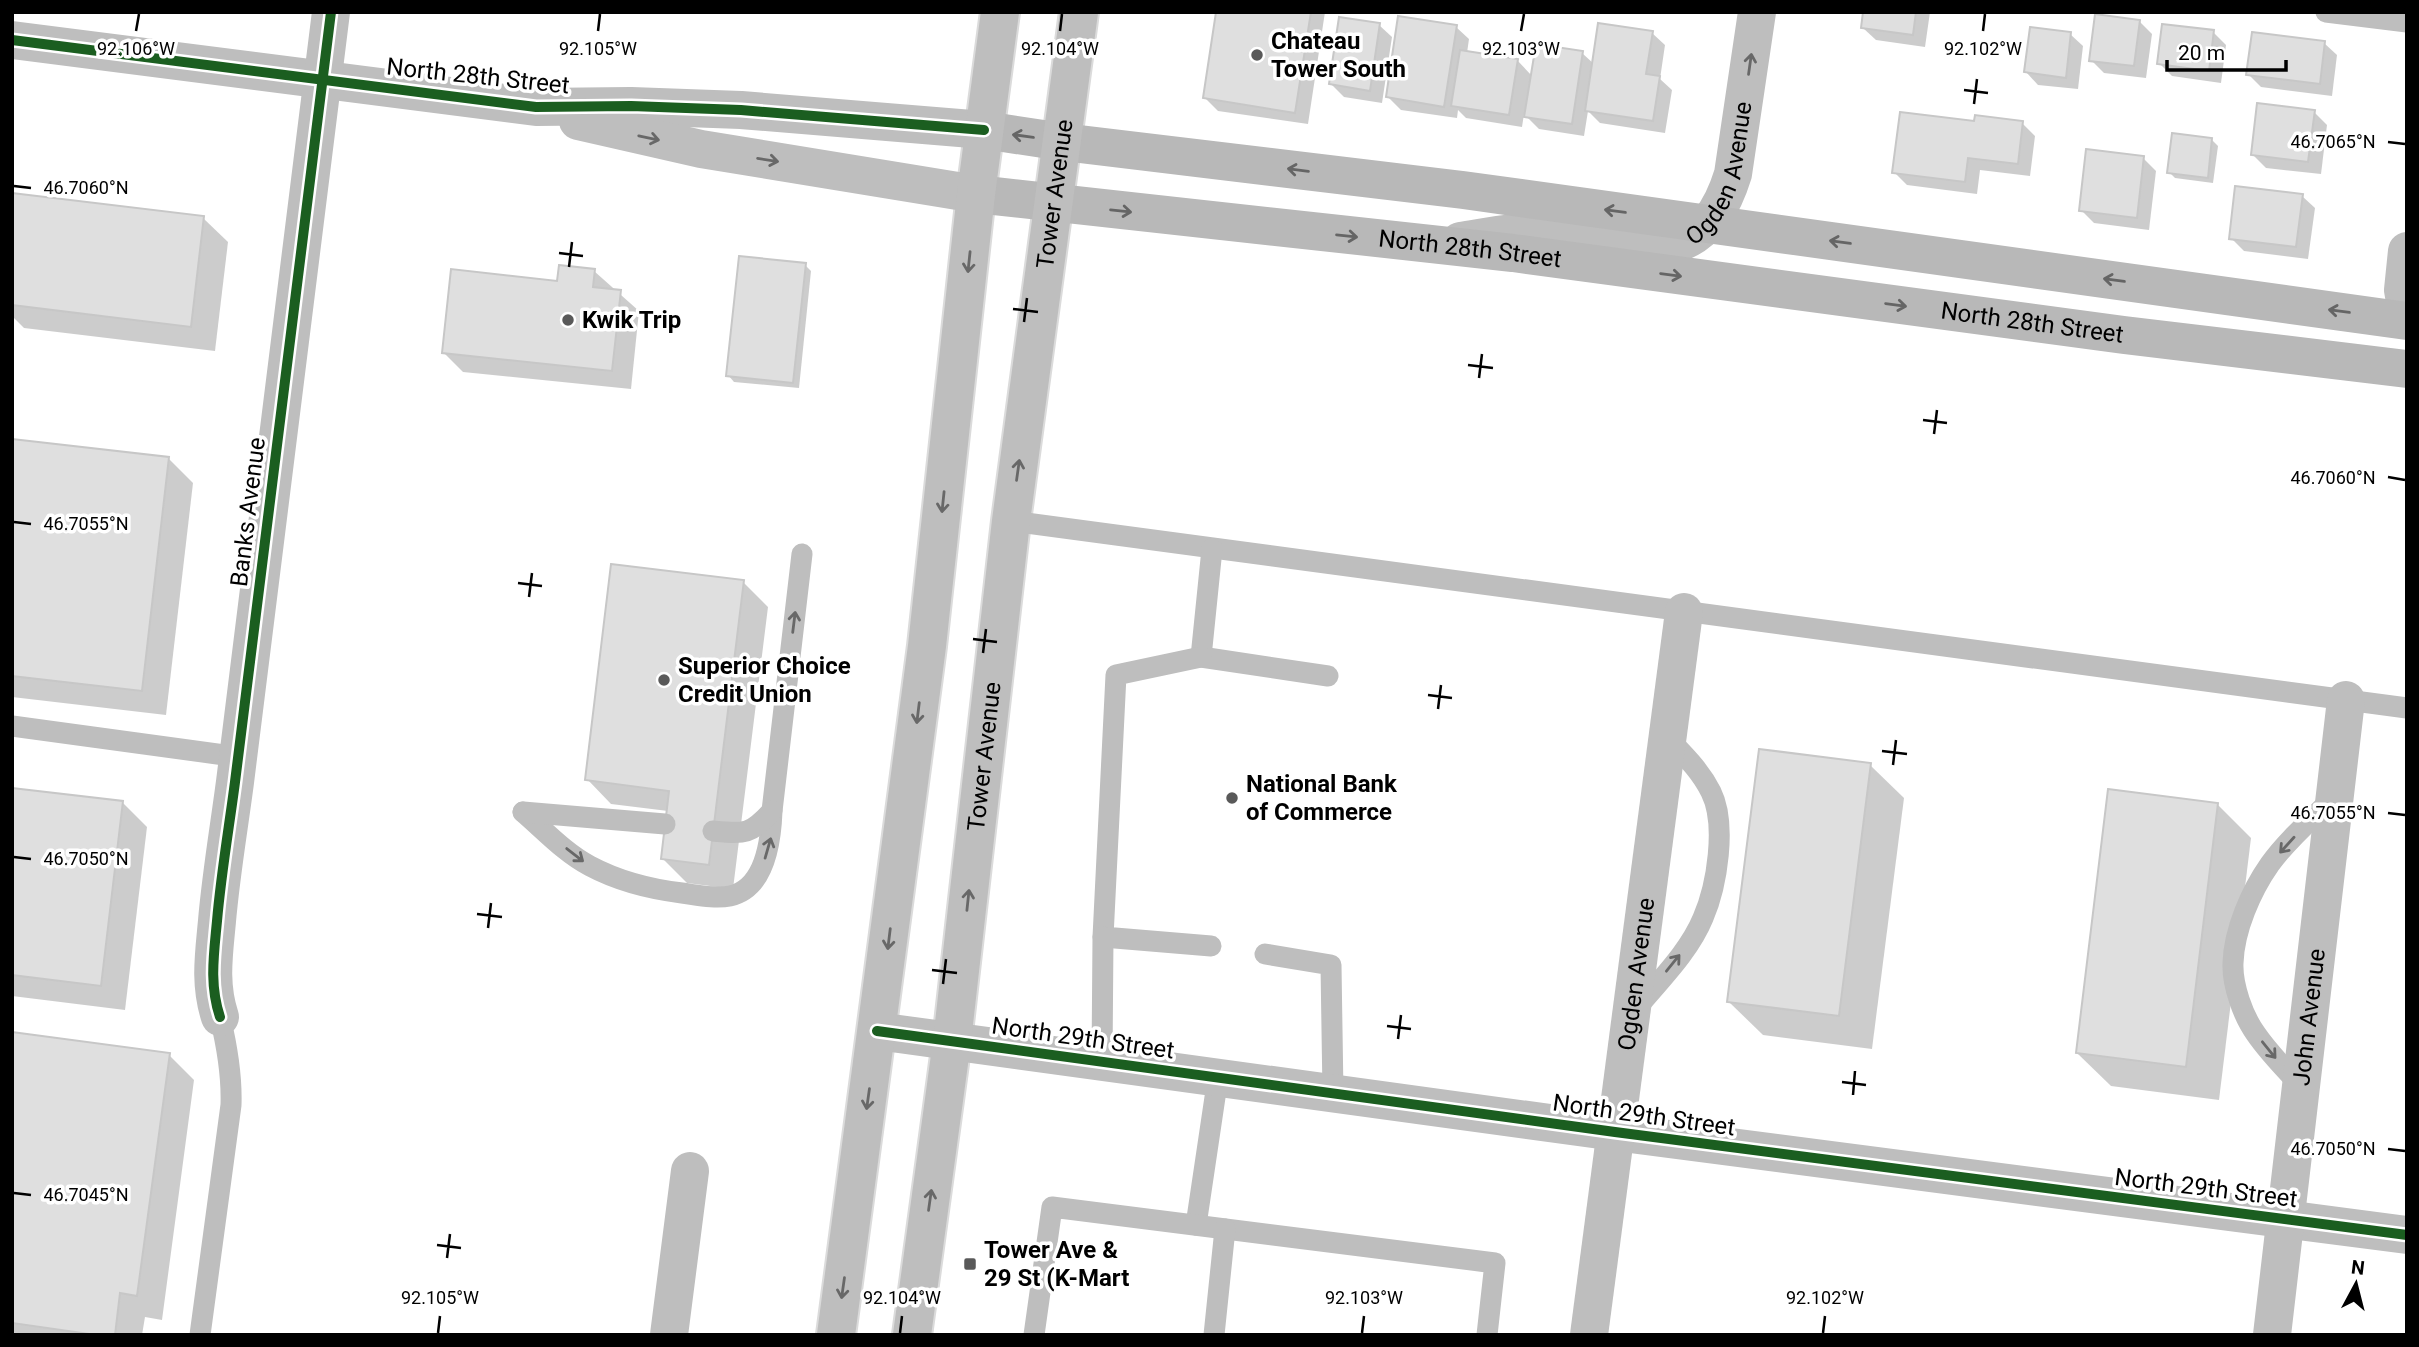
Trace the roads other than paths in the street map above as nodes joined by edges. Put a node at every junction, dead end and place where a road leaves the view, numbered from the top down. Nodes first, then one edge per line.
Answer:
1 (331, 12) edge
2 (1000, 12) edge
3 (1079, 12) edge
4 (1757, 12) edge
5 (2326, 12) edge
6 (2407, 22) edge
7 (12, 40) edge
8 (322, 80) junction
9 (536, 107) junction
10 (984, 130) junction
11 (1063, 142) junction
12 (976, 194) junction
13 (1054, 204) junction
14 (1710, 224) junction
15 (1436, 245) junction
16 (2407, 251) edge
17 (2407, 313) edge
18 (2407, 321) edge
19 (2407, 369) edge
20 (1011, 521) junction
21 (1212, 549) junction
22 (802, 554) dead end
23 (1684, 612) junction
24 (1201, 657) junction
25 (1328, 676) dead end
26 (2346, 700) junction
27 (2407, 708) edge
28 (12, 726) edge
29 (1667, 737) junction
30 (239, 757) junction
31 (2335, 796) junction
32 (772, 811) junction
33 (665, 824) dead end
34 (713, 831) dead end
35 (1103, 937) junction
36 (1211, 946) dead end
37 (1265, 954) dead end
38 (1630, 1016) junction
39 (219, 1017) joint
40 (877, 1031) junction
41 (951, 1041) junction
42 (1102, 1061) junction
43 (1218, 1077) junction
44 (2301, 1086) junction
45 (1333, 1094) junction
46 (1615, 1132) junction
47 (690, 1171) dead end
48 (2286, 1220) junction
49 (1196, 1225) junction
50 (1225, 1229) junction
51 (2407, 1235) edge
52 (200, 1335) edge
53 (669, 1335) edge
54 (836, 1335) edge
55 (912, 1335) edge
56 (1034, 1335) edge
57 (1214, 1335) edge
58 (1487, 1335) edge
59 (1589, 1335) edge
60 (2272, 1335) edge

1 - 8 street, Banks Avenue
2 - 10 street
3 - 11 street, Tower Avenue
14 -> 4 street, Ogden Avenue
5 - 6 lane
7 - 8 street, North 28th Street
8 - 9 street, North 28th Street
8 - 30 street, Banks Avenue
9 - 10 street, North 28th Street
9 -> 12 street, North 28th Street
11 -> 10 main road, North 28th Street
10 - 12 street
11 - 13 street, Tower Avenue
14 -> 11 main road, North 28th Street
12 - 13 main road, North 28th Street
12 -> 40 street
13 -> 15 main road, North 28th Street
20 -> 13 street, Tower Avenue
14 - 15 street, Ogden Avenue
18 -> 14 main road, North 28th Street
15 -> 19 main road, North 28th Street
16 - 17 street
20 - 21 lane
41 -> 20 street, Tower Avenue
21 - 23 lane
21 - 24 lane
32 -> 22 lane
23 - 26 lane
23 - 29 street, Ogden Avenue
24 - 25 lane
24 - 35 lane
26 - 27 lane
26 - 31 street, John Avenue
28 - 30 lane
29 - 38 street, Ogden Avenue
38 -> 29 lane
30 - 39 street, Banks Avenue
31 - 44 street, John Avenue
31 -> 44 lane
33 -> 32 lane
32 - 34 lane
35 - 36 lane
35 - 42 lane
37 - 45 lane
38 - 46 street, Ogden Avenue
39 - 52 lane
40 - 41 street, North 29th Street
40 -> 54 street
41 - 42 street, North 29th Street
55 -> 41 street, Tower Avenue
42 - 43 street, North 29th Street
43 - 45 street, North 29th Street
43 - 49 lane
44 - 48 street, John Avenue
45 - 46 street, North 29th Street
46 - 48 street, North 29th Street
46 - 59 street, Ogden Avenue
47 - 53 street
48 - 51 street, North 29th Street
48 - 60 street, John Avenue
49 - 50 lane
49 - 56 lane
50 - 57 lane
50 - 58 lane

